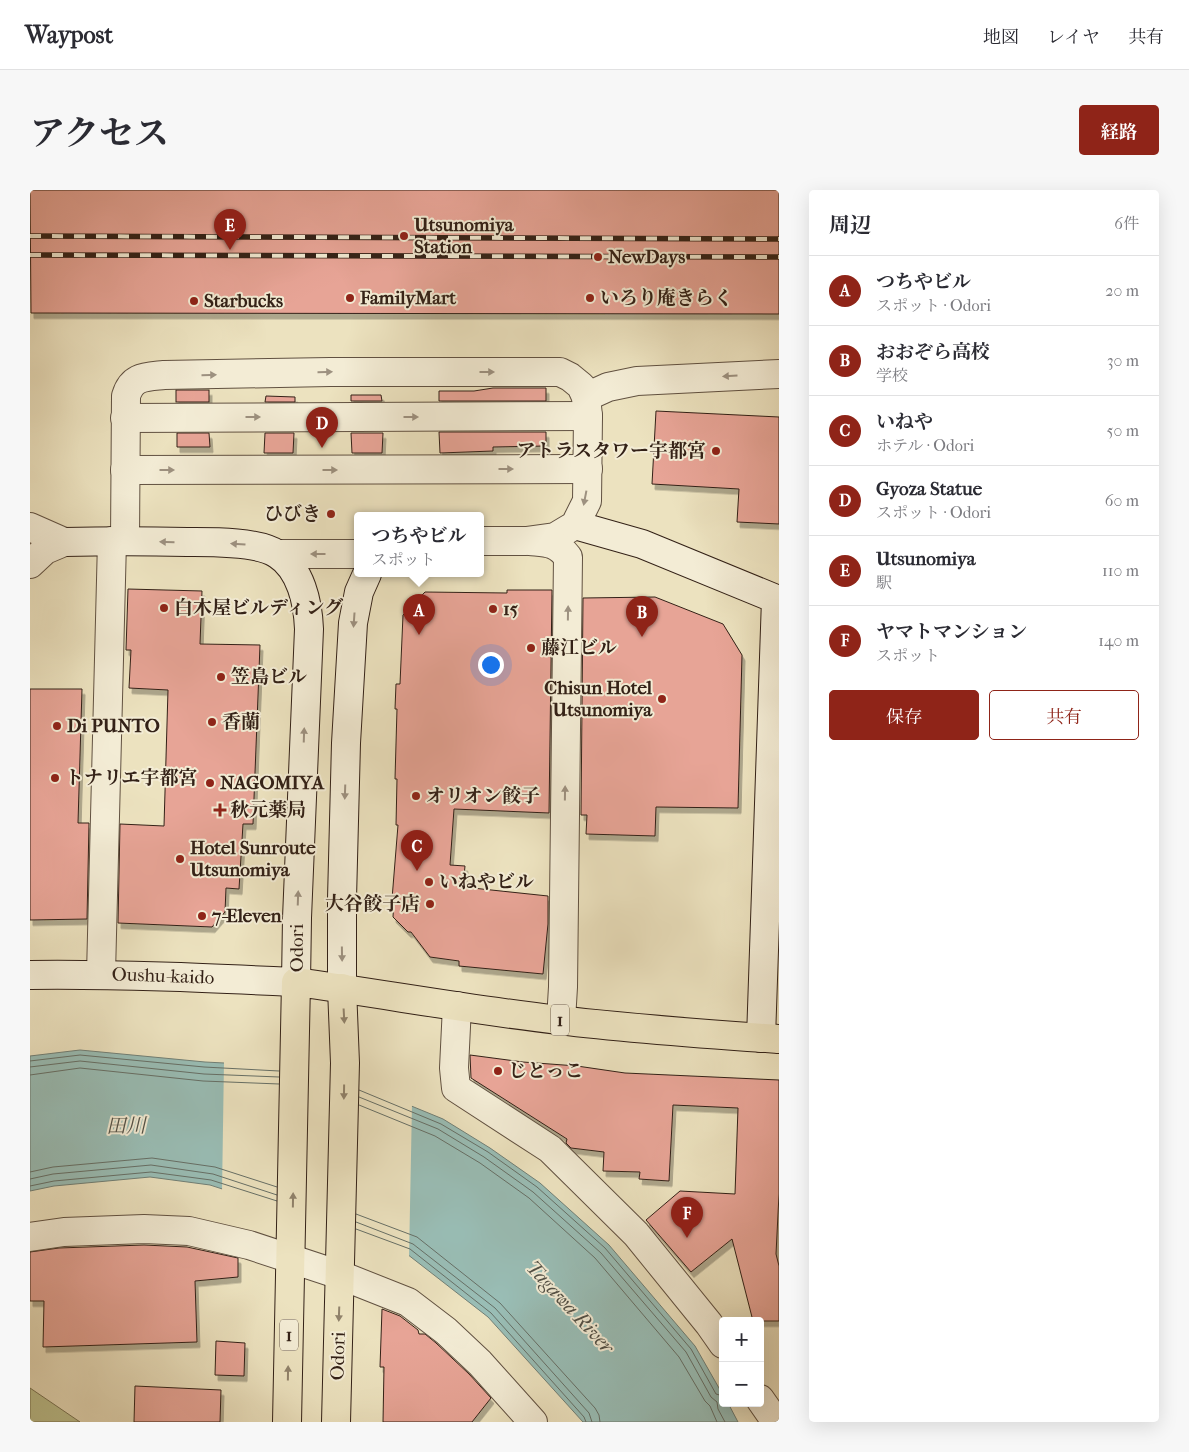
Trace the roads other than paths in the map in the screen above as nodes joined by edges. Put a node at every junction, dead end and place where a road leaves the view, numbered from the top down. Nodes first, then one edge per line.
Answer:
1 (779, 374) edge
2 (587, 406) junction
3 (125, 418) junction
4 (588, 469) junction
5 (125, 470) junction
6 (575, 525) junction
7 (30, 527) edge
8 (484, 540) edge
9 (118, 541) junction
10 (526, 541) junction
11 (64, 542) junction
12 (278, 554) junction
13 (354, 554) edge
14 (30, 564) edge
15 (366, 577) edge
16 (778, 599) edge
17 (100, 974) junction
18 (30, 975) edge
19 (296, 982) junction
20 (342, 988) junction
21 (457, 1006) junction
22 (561, 1020) junction
23 (770, 1038) edge
24 (30, 1237) edge
25 (291, 1254) junction
26 (341, 1270) junction
27 (719, 1338) edge
28 (764, 1405) edge
29 (287, 1422) edge
30 (336, 1422) edge
31 (533, 1422) edge
32 (776, 1422) edge

1 -> 2 street
3 -> 2 street
3 -> 2 street
2 - 4 street
3 - 5 street
5 -> 4 street
4 -> 6 street
5 - 9 street
6 - 10 street
6 - 16 street
7 - 11 street
8 - 10 street
9 - 11 street
12 -> 9 street
9 - 17 street
22 -> 10 street
11 - 14 street
13 -> 12 street
19 -> 12 street, Odori
15 -> 20 street, Odori
16 - 23 street
17 - 18 street, Oushu-kaido
17 - 19 street, Oushu-kaido
19 - 20 main road, 1
25 -> 19 main road, Odori / 1
20 - 21 main road, 1
20 -> 26 main road, Odori
21 - 22 main road, 1
21 - 27 street
22 - 23 main road, 1
24 - 25 street
25 - 26 street
29 -> 25 main road, Odori / 1
26 -> 30 main road, Odori
26 - 31 street
28 - 32 street

